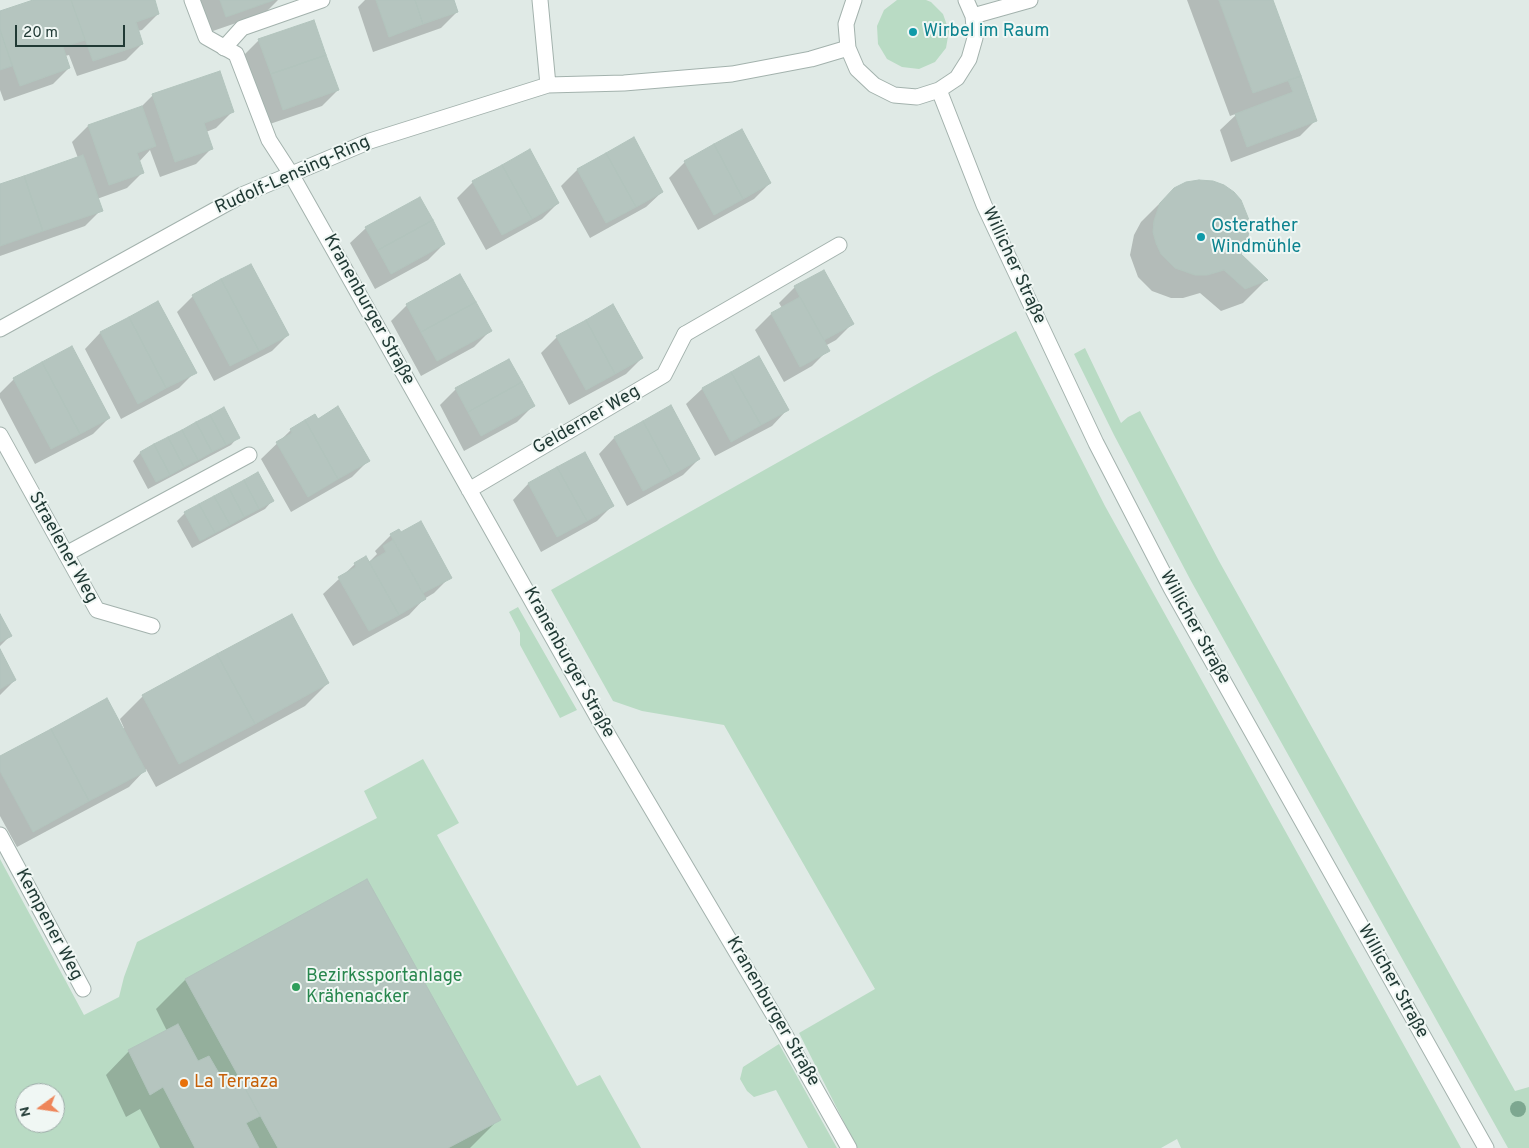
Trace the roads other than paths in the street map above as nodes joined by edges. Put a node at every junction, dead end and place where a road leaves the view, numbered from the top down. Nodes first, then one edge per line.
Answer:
1 (192, 0) edge
2 (322, 0) edge
3 (540, 0) edge
4 (854, 0) edge
5 (966, 0) edge
6 (1030, 0) edge
7 (974, 16) junction
8 (224, 48) junction
9 (848, 48) junction
10 (548, 85) junction
11 (939, 90) junction
12 (291, 174) junction
13 (839, 245) dead end
14 (0, 329) edge
15 (0, 435) edge
16 (249, 455) dead end
17 (470, 490) junction
18 (66, 554) junction
19 (152, 626) dead end
20 (0, 834) edge
21 (83, 990) dead end
22 (849, 1148) edge
23 (1486, 1148) edge

1 - 8 street, Kranenburger Straße
2 - 8 street
3 - 10 street
4 - 9 street
5 - 7 street
6 - 7 street
7 - 11 street
8 - 12 street, Kranenburger Straße
9 - 10 street, Rudolf-Lensing-Ring
9 - 11 street
10 - 12 street, Rudolf-Lensing-Ring
11 - 23 street, Willicher Straße
12 - 14 street, Rudolf-Lensing-Ring
12 - 17 street, Kranenburger Straße
13 - 17 street, Gelderner Weg
15 - 18 street, Straelener Weg
16 - 18 street
17 - 22 street, Kranenburger Straße
18 - 19 street, Straelener Weg
20 - 21 street, Kempener Weg

